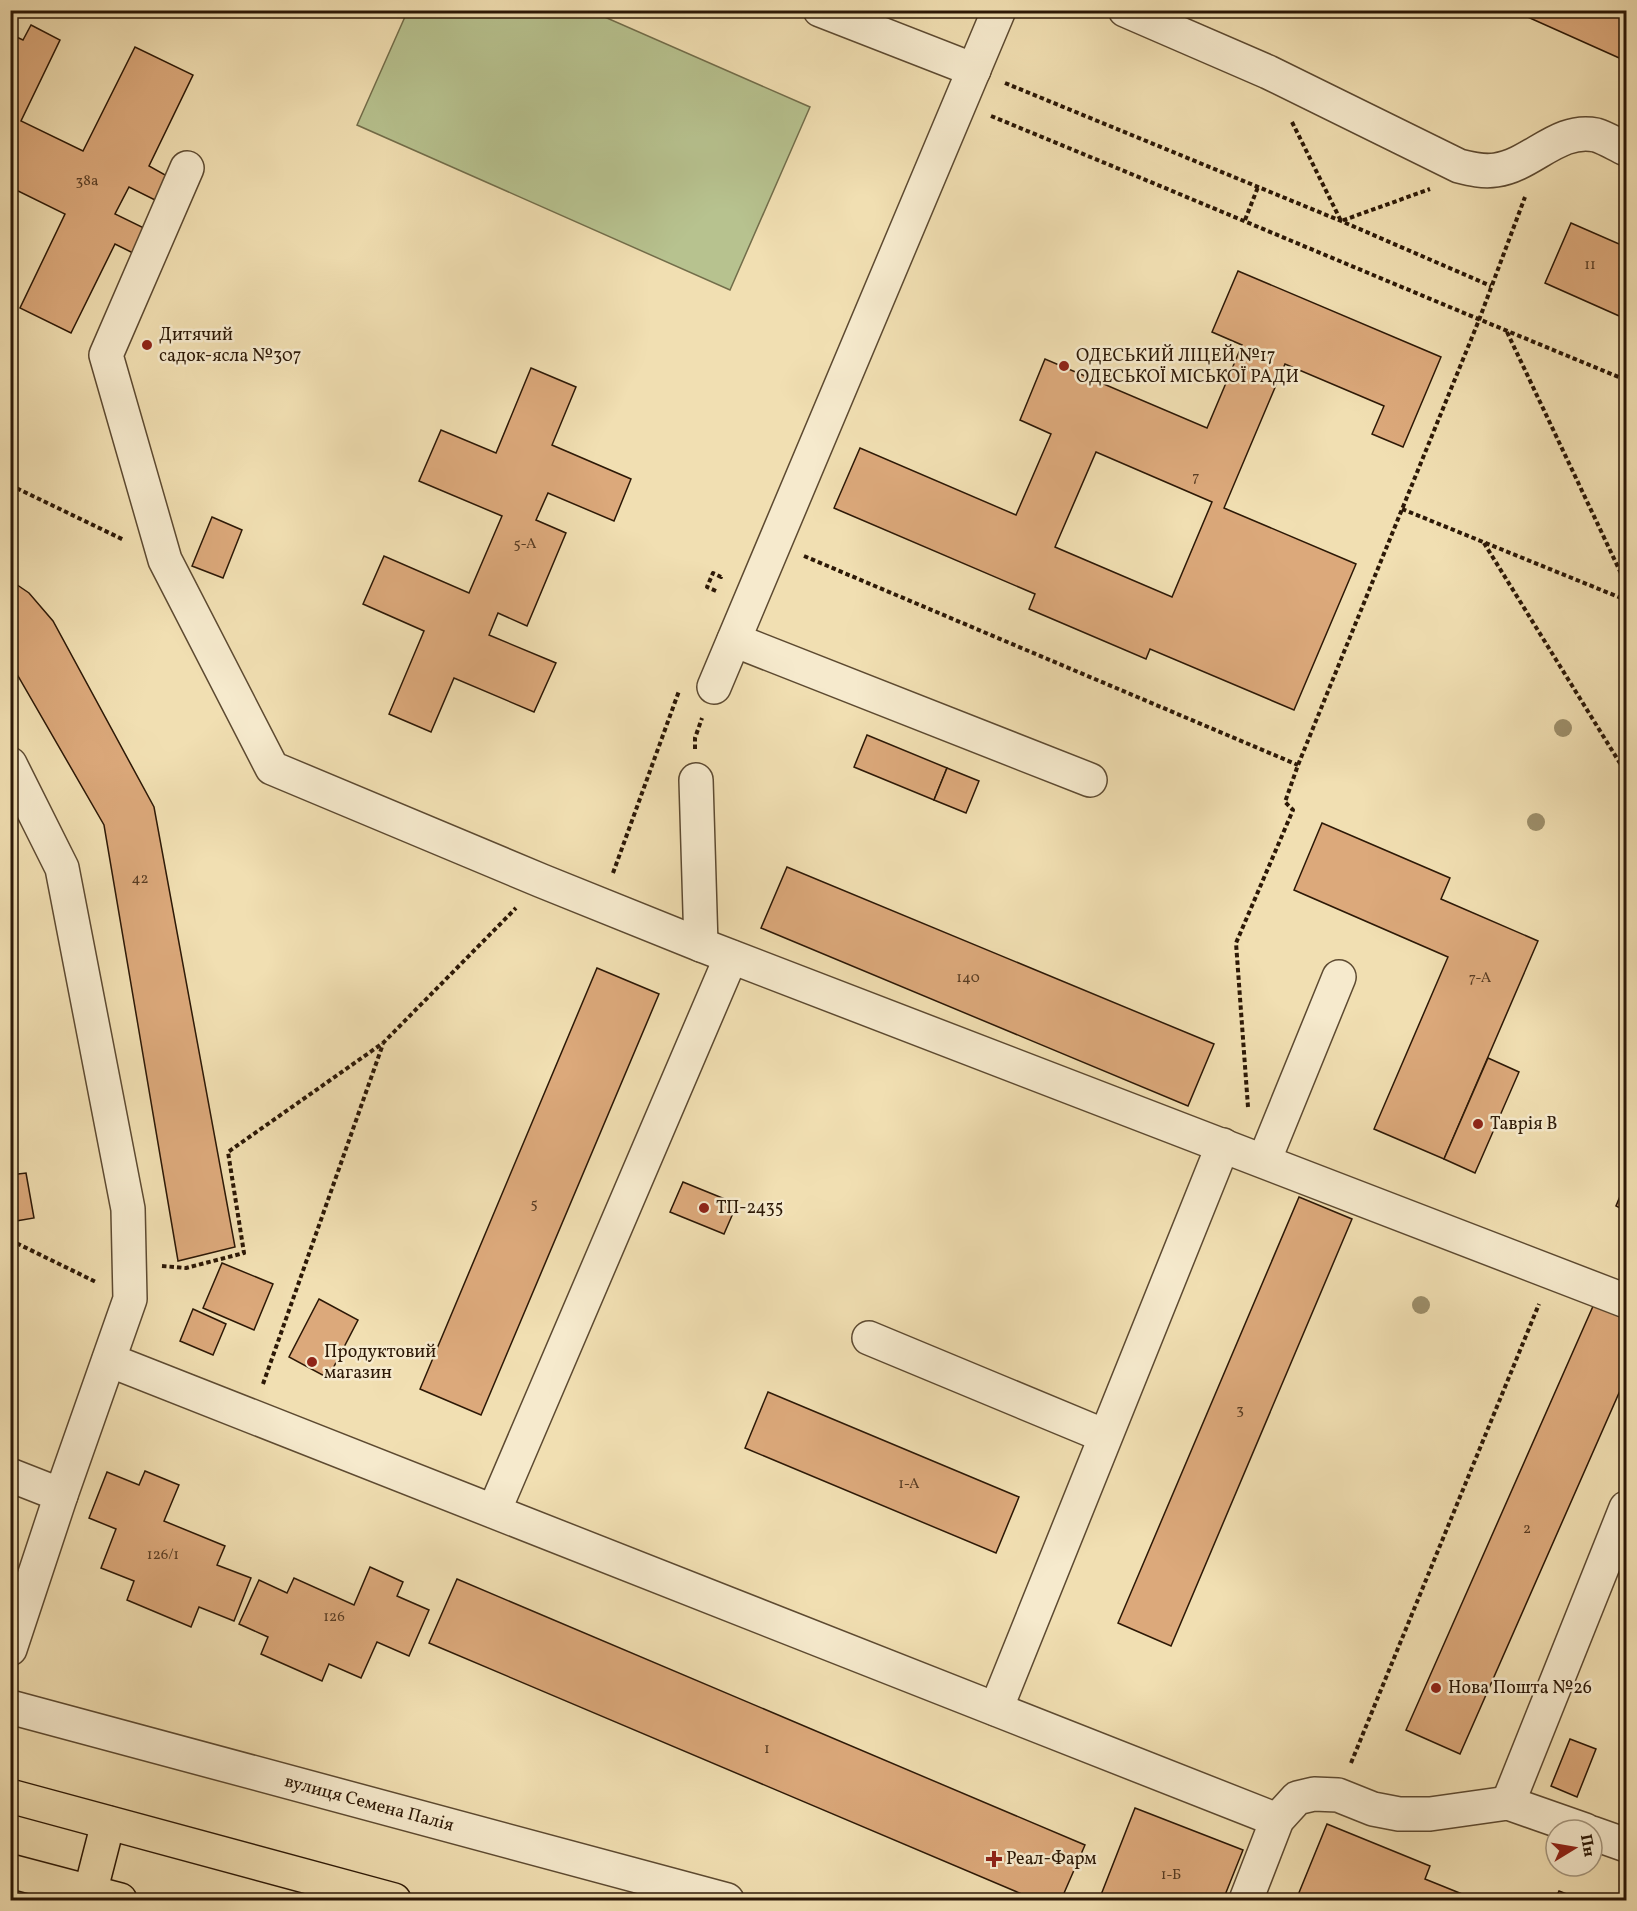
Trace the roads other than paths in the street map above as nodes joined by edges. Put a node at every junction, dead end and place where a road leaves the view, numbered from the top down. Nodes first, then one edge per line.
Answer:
1 (820, 10) edge
2 (999, 10) edge
3 (1125, 10) edge
4 (974, 70) junction
5 (1626, 149) edge
6 (187, 168) dead end
7 (734, 640) junction
8 (714, 687) dead end
9 (10, 764) edge
10 (696, 780) dead end
11 (1089, 780) dead end
12 (700, 945) junction
13 (731, 957) junction
14 (1339, 977) dead end
15 (1246, 1154) junction
16 (1626, 1301) edge
17 (869, 1338) dead end
18 (109, 1360) junction
19 (1105, 1436) junction
20 (10, 1475) edge
21 (61, 1495) junction
22 (1626, 1508) edge
23 (494, 1511) junction
24 (10, 1649) edge
25 (10, 1707) edge
26 (996, 1709) junction
27 (10, 1796) edge
28 (1508, 1803) junction
29 (1551, 1818) edge
30 (1277, 1820) junction
31 (108, 1823) junction
32 (1604, 1837) edge
33 (1626, 1845) edge
34 (10, 1872) edge
35 (105, 1897) edge
36 (394, 1900) edge
37 (727, 1900) edge
38 (1246, 1900) edge

1 - 4 street
2 - 4 street
3 - 5 street
4 - 7 street
6 - 12 street
7 - 8 street
7 - 11 street
9 - 18 street
10 - 12 street
12 - 13 street
13 - 15 street
13 - 23 street
14 - 15 street
15 - 16 street
15 - 19 street
17 - 19 street
18 - 21 street
18 - 23 street
19 - 26 street
20 - 21 street
21 - 24 street
22 - 28 street
23 - 26 street
25 - 37 street, вулиця Семена Палія
26 - 30 street
27 - 31 main road
28 - 29 street
28 - 30 street
30 - 38 street
31 - 35 main road
31 - 36 main road
32 - 33 street
34 - 35 main road

